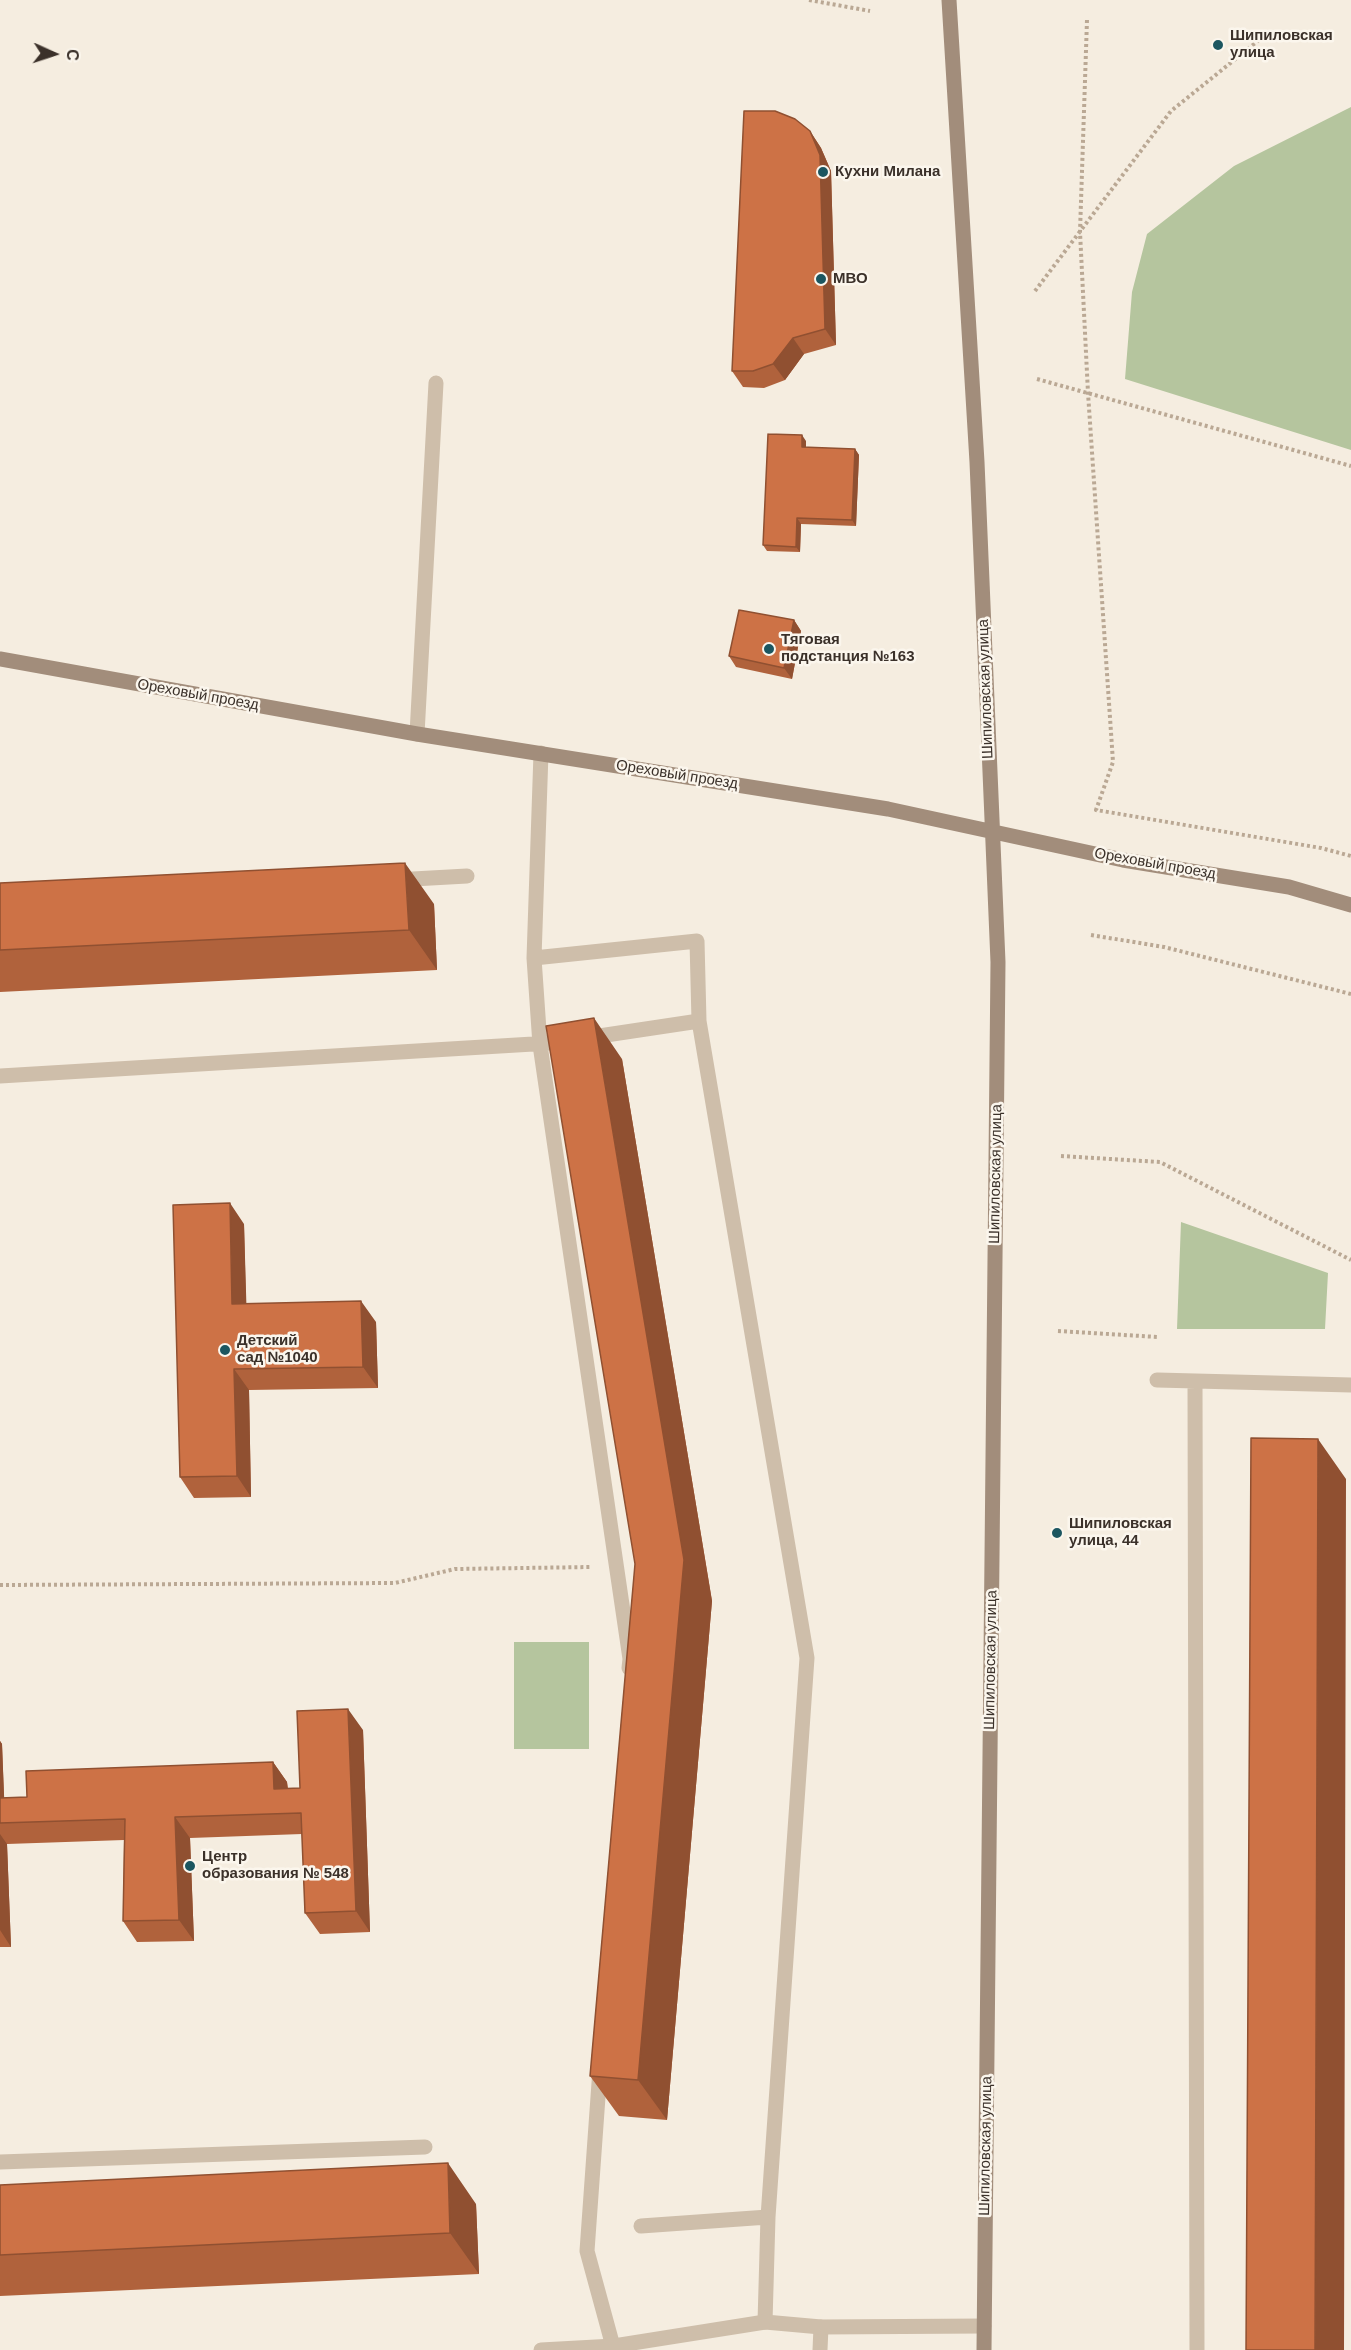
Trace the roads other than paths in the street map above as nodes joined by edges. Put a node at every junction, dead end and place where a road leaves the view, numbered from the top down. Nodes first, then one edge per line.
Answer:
1 (950, 0) edge
2 (436, 383) dead end
3 (0, 659) edge
4 (417, 734) junction
5 (541, 753) junction
6 (992, 832) junction
7 (467, 876) dead end
8 (383, 880) edge
9 (1351, 905) edge
10 (534, 958) junction
11 (699, 1021) junction
12 (540, 1045) junction
13 (0, 1076) edge
14 (1157, 1380) dead end
15 (1195, 1382) junction
16 (1351, 1385) edge
17 (628, 1683) edge
18 (602, 2050) edge
19 (424, 2147) dead end
20 (0, 2162) edge
21 (768, 2217) junction
22 (641, 2226) dead end
23 (765, 2322) junction
24 (984, 2326) junction
25 (821, 2327) junction
26 (614, 2348) edge
27 (541, 2350) edge
28 (820, 2350) edge
29 (984, 2350) edge
30 (1197, 2350) edge

1 - 6 main road, Шипиловская улица
2 - 4 street
3 - 4 main road, Ореховый проезд
4 - 5 main road, Ореховый проезд
5 - 6 main road, Ореховый проезд
5 - 10 street
6 - 9 main road, Ореховый проезд
6 - 24 main road, Шипиловская улица
7 - 8 street
10 - 11 street
10 - 12 street
11 - 12 street
11 - 21 street
12 - 13 street
12 - 17 street
14 - 15 street
15 - 16 street
15 - 30 street
18 - 26 street
19 - 20 street
21 - 22 street
21 - 23 street
23 - 25 street
23 - 26 street
24 - 25 street
24 - 29 main road, Шипиловская улица
25 - 28 street
26 - 27 street

